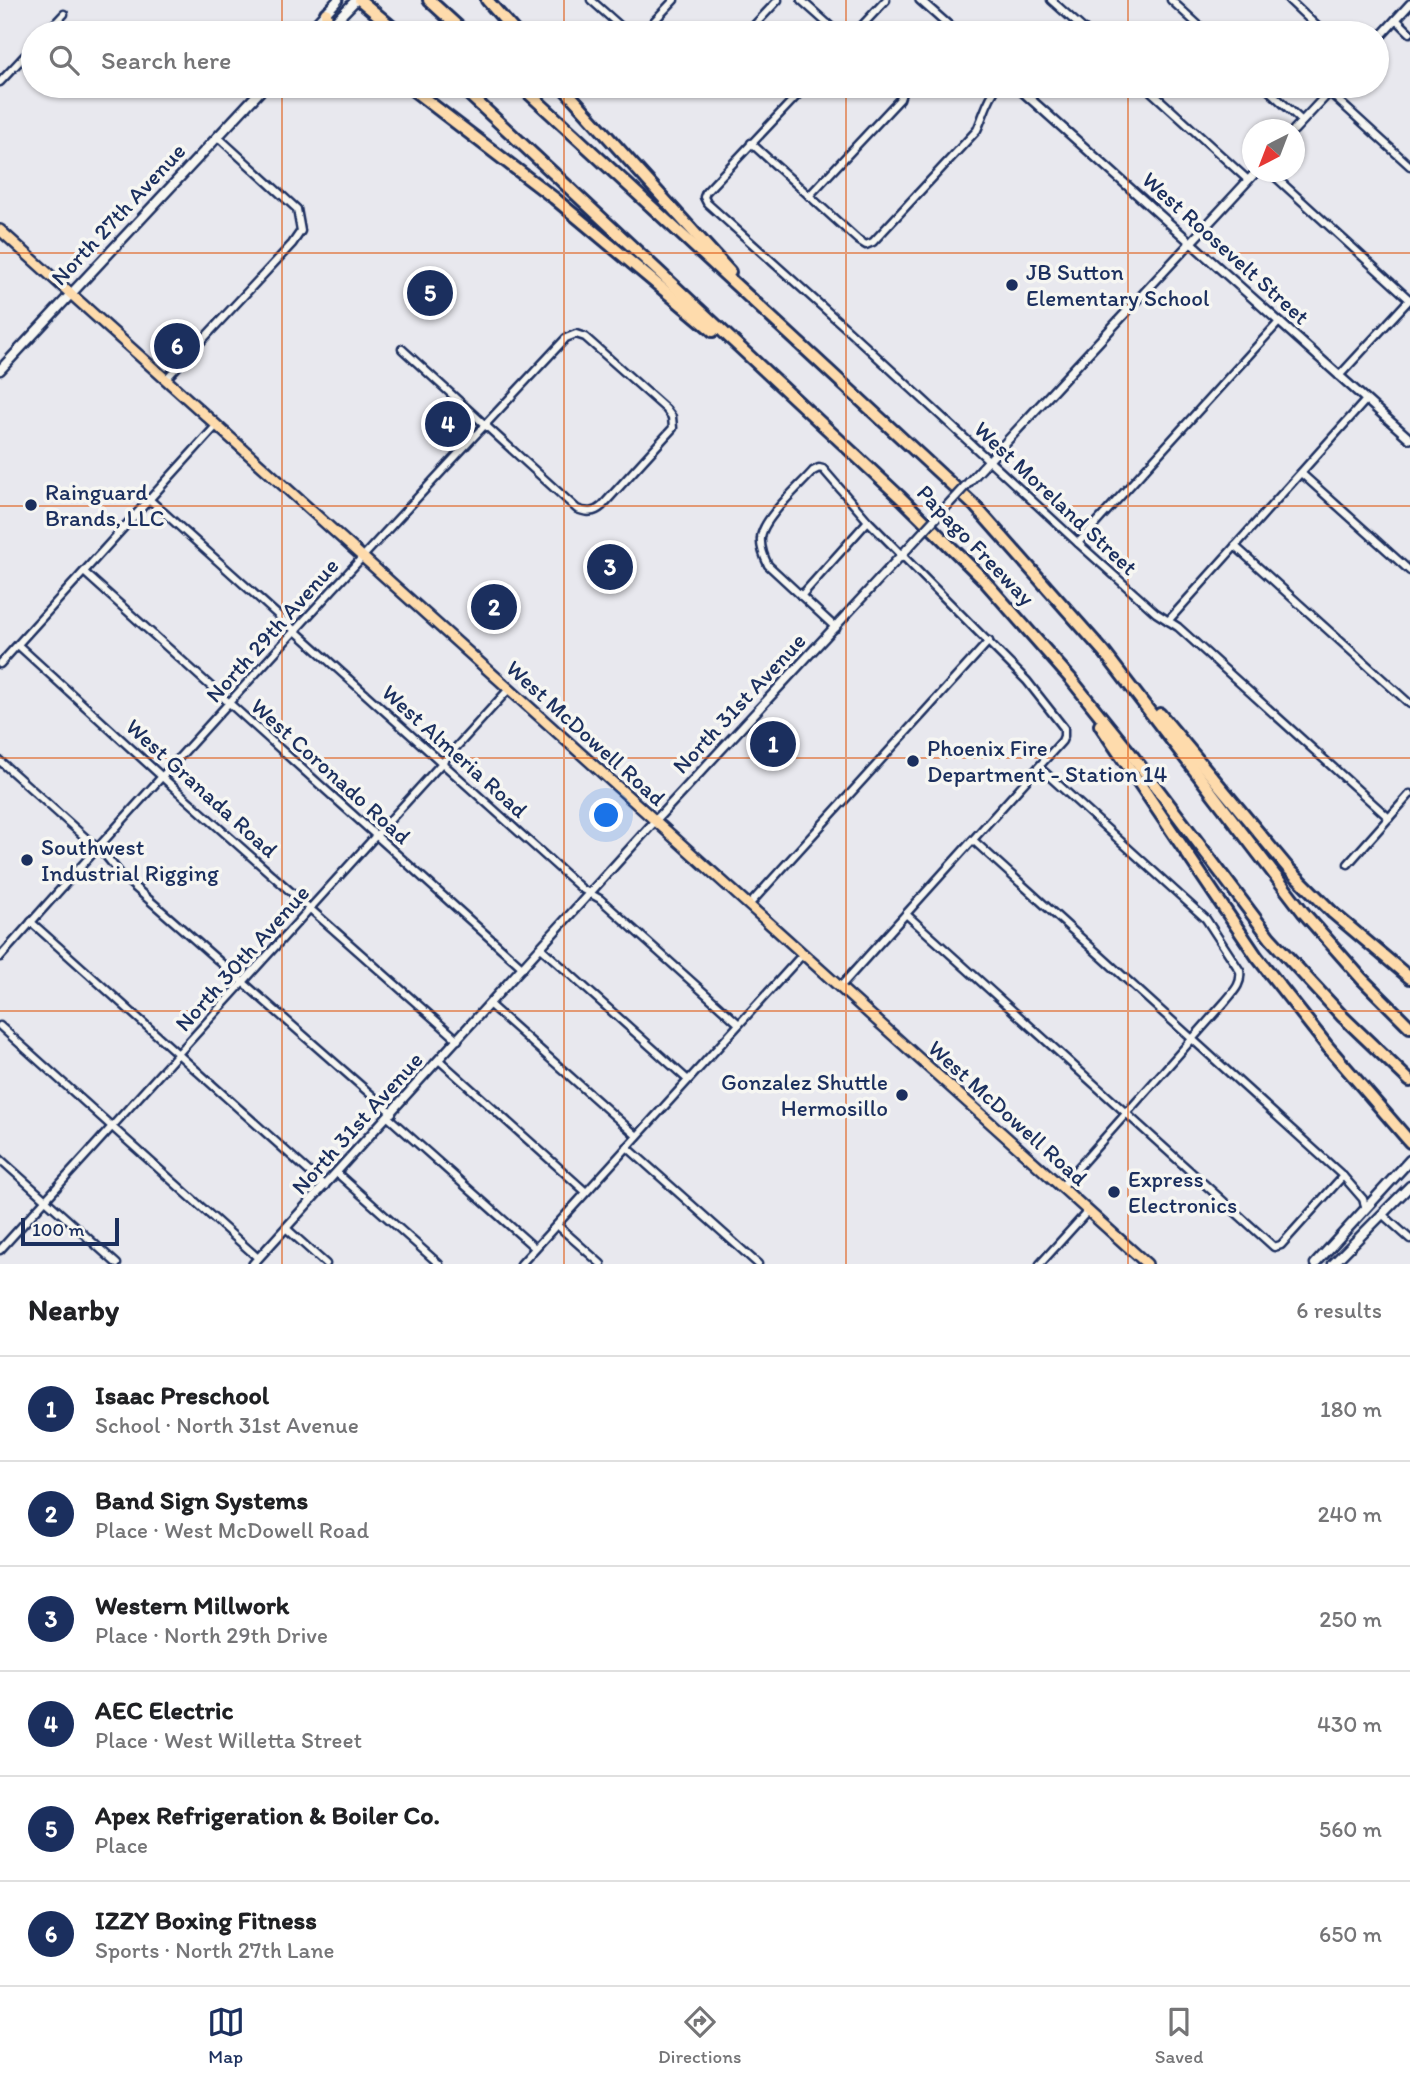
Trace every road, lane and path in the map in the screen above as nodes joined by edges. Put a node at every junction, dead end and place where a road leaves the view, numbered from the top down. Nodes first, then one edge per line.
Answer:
1 (338, 0) edge
2 (429, 0) edge
3 (487, 0) edge
4 (591, 0) edge
5 (674, 0) edge
6 (778, 0) edge
7 (801, 0) edge
8 (886, 0) edge
9 (920, 0) edge
10 (1051, 0) edge
11 (1171, 0) edge
12 (1289, 0) edge
13 (1405, 0) edge
14 (365, 2) edge
15 (1410, 4) edge
16 (326, 13) junction
17 (64, 14) dead end
18 (1396, 19) junction
19 (57, 21) edge
20 (318, 21) edge
21 (328, 21) edge
22 (343, 21) edge
23 (386, 21) edge
24 (389, 21) edge
25 (452, 21) edge
26 (505, 21) edge
27 (615, 21) edge
28 (654, 21) edge
29 (758, 21) edge
30 (825, 21) edge
31 (866, 21) edge
32 (944, 21) edge
33 (1075, 21) edge
34 (1194, 21) edge
35 (1311, 21) edge
36 (1389, 27) edge
37 (1410, 33) edge
38 (21, 60) edge
39 (0, 82) edge
40 (253, 98) edge
41 (424, 98) edge
42 (473, 98) edge
43 (534, 98) edge
44 (573, 98) edge
45 (794, 98) edge
46 (900, 98) edge
47 (989, 98) edge
48 (1029, 98) edge
49 (1158, 98) edge
50 (1277, 98) edge
51 (1324, 98) edge
52 (1341, 98) edge
53 (1300, 119) edge
54 (1304, 119) edge
55 (217, 136) junction
56 (751, 143) junction
57 (1410, 166) edge
58 (1242, 175) edge
59 (1246, 182) edge
60 (1281, 182) edge
61 (809, 196) junction
62 (0, 230) edge
63 (1191, 243) junction
64 (69, 293) junction
65 (1410, 299) edge
66 (762, 308) junction
67 (1279, 322) junction
68 (402, 349) dead end
69 (0, 370) edge
70 (765, 371) junction
71 (1339, 376) junction
72 (165, 380) junction
73 (1366, 400) junction
74 (487, 425) junction
75 (216, 426) junction
76 (1410, 439) edge
77 (989, 461) junction
78 (1301, 473) junction
79 (150, 500) junction
80 (868, 521) junction
81 (1078, 543) junction
82 (1235, 546) junction
83 (905, 551) junction
84 (363, 558) junction
85 (1410, 571) edge
86 (84, 572) junction
87 (801, 596) junction
88 (1168, 621) junction
89 (836, 628) junction
90 (296, 631) junction
91 (989, 641) junction
92 (18, 645) junction
93 (1104, 652) junction
94 (0, 664) edge
95 (1070, 678) junction
96 (509, 690) junction
97 (230, 704) junction
98 (1410, 704) edge
99 (0, 761) edge
100 (442, 763) junction
101 (1039, 767) junction
102 (163, 776) junction
103 (1410, 794) edge
104 (1389, 818) junction
105 (656, 821) junction
106 (376, 836) junction
107 (973, 840) junction
108 (97, 849) junction
109 (1348, 864) dead end
110 (591, 893) junction
111 (749, 905) junction
112 (310, 908) junction
113 (906, 914) junction
114 (31, 922) junction
115 (541, 948) junction
116 (803, 954) junction
117 (0, 957) edge
118 (523, 968) junction
119 (1410, 978) edge
120 (244, 982) junction
121 (840, 988) junction
122 (490, 1004) junction
123 (739, 1024) junction
124 (0, 1026) edge
125 (1410, 1027) edge
126 (1192, 1039) junction
127 (458, 1040) junction
128 (178, 1054) junction
129 (440, 1061) junction
130 (688, 1080) junction
131 (1410, 1081) edge
132 (1127, 1114) junction
133 (390, 1115) junction
134 (112, 1126) junction
135 (637, 1136) junction
136 (1410, 1142) edge
137 (627, 1147) junction
138 (0, 1159) edge
139 (1410, 1160) edge
140 (337, 1173) junction
141 (1343, 1176) junction
142 (325, 1186) junction
143 (1410, 1186) edge
144 (1061, 1187) junction
145 (586, 1192) junction
146 (45, 1200) junction
147 (1366, 1209) junction
148 (1088, 1211) junction
149 (1382, 1214) junction
150 (557, 1225) junction
151 (287, 1229) junction
152 (1410, 1239) edge
153 (535, 1248) junction
154 (0, 1250) edge
155 (256, 1261) edge
156 (117, 1264) edge
157 (326, 1264) edge
158 (439, 1264) edge
159 (521, 1264) edge
160 (601, 1264) edge
161 (758, 1264) edge
162 (1040, 1264) edge
163 (1147, 1264) edge
164 (1315, 1264) edge
165 (1333, 1264) edge

1 - 16 main road
2 - 25 highway
3 - 26 highway
4 - 27 street
5 - 28 street
6 - 29 street
7 - 30 street
8 - 31 street
9 - 32 street
10 - 33 street
11 - 34 street
12 - 35 street
13 - 15 street
14 - 22 main road
14 - 23 highway
14 - 24 highway
15 - 18 street
16 - 20 main road
16 - 21 highway
17 - 19 street
18 - 36 street
18 - 37 street
38 - 39 street
40 - 55 main road, North 27th Avenue
41 - 70 highway
42 - 70 highway, Papago Freeway
43 - 66 highway, Papago Freeway
44 - 66 highway
45 - 56 street
46 - 61 street
47 - 61 street
48 - 63 street, West Roosevelt Street
49 - 58 street
50 - 53 street
51 - 54 street
52 - 57 street
55 - 64 main road, North 27th Avenue
55 - 72 street
56 - 61 street
56 - 77 street, West Moreland Street
59 - 63 street, North 31st Avenue
60 - 65 street
62 - 64 main road, West McDowell Road
63 - 67 street, West Roosevelt Street
63 - 77 street, North 31st Avenue
64 - 69 main road, North 27th Avenue
64 - 72 main road, West McDowell Road
65 - 71 street
66 - 93 highway, Papago Freeway
67 - 71 street, West Roosevelt Street
67 - 81 street
68 - 74 street
70 - 95 highway, Papago Freeway
71 - 73 street, West Roosevelt Street
72 - 75 main road, West McDowell Road
73 - 76 street, West Roosevelt Street
73 - 78 street
74 - 74 street, North 29th Avenue
74 - 84 street, North 29th Avenue
75 - 79 street
75 - 84 main road, West McDowell Road
77 - 81 street, West Moreland Street
77 - 83 street, North 31st Avenue, bridge
78 - 82 street
78 - 85 street
79 - 86 street
79 - 90 street, West Almeria Road
80 - 83 street
80 - 87 street
80 - 87 street
81 - 88 street, West Moreland Street
82 - 88 street
82 - 98 street
83 - 89 street, North 31st Avenue
83 - 91 street
84 - 90 street, North 29th Avenue
84 - 96 main road, West McDowell Road
86 - 92 street
86 - 97 street, West Coronado Road
87 - 89 street
88 - 104 street, West Moreland Street
89 - 105 street, North 31st Avenue
90 - 97 street, North 29th Avenue
90 - 100 street, West Almeria Road
91 - 101 street
91 - 111 street
92 - 94 street
92 - 102 street, West Granada Road
93 - 119 highway
93 - 125 highway, Papago Freeway
95 - 131 highway, Papago Freeway
95 - 136 highway
96 - 100 street, North 30th Avenue
96 - 105 main road, West McDowell Road
97 - 102 street, North 29th Avenue
97 - 106 street, West Coronado Road
99 - 108 street
100 - 106 street, North 30th Avenue
100 - 110 street, West Almeria Road
101 - 107 street
101 - 126 street
102 - 108 street, North 29th Avenue
102 - 112 street, West Granada Road
103 - 104 street
104 - 109 street
105 - 110 street, North 31st Avenue
105 - 111 main road, West McDowell Road
106 - 112 street, North 30th Avenue
106 - 118 street, West Coronado Road
107 - 113 street
107 - 126 street
108 - 114 street, North 29th Avenue
108 - 120 street
110 - 115 street, North 31st Avenue
110 - 123 street, West Almeria Road
111 - 116 main road, West McDowell Road
112 - 120 street, North 30th Avenue
112 - 127 street, West Granada Road
113 - 121 street
113 - 132 street
114 - 117 street, North 29th Avenue
114 - 128 street
115 - 118 street, North 31st Avenue
115 - 130 street
116 - 121 main road, West McDowell Road
116 - 123 street
118 - 122 street, North 31st Avenue
120 - 128 street, North 30th Avenue
120 - 133 street
121 - 144 main road, West McDowell Road
122 - 127 street, North 31st Avenue
122 - 135 street
123 - 130 street
124 - 134 street
126 - 132 street
126 - 141 street
127 - 129 street, North 31st Avenue
128 - 134 street, North 30th Avenue
128 - 142 street
129 - 133 street, North 31st Avenue
129 - 145 street
130 - 135 street
132 - 141 street
132 - 144 street
133 - 140 street, North 31st Avenue
133 - 153 street
134 - 146 street, North 30th Avenue
134 - 155 street
135 - 137 street
137 - 145 street
137 - 161 street
138 - 146 street
139 - 147 main road
140 - 142 street, North 31st Avenue
140 - 158 street
141 - 147 street
142 - 151 street, North 31st Avenue
143 - 149 main road
144 - 148 main road, West McDowell Road
145 - 150 street
146 - 154 street, North 30th Avenue
146 - 156 street
147 - 164 main road
148 - 162 street
148 - 163 main road, West McDowell Road
149 - 152 street
149 - 165 main road
150 - 153 street
150 - 160 street
151 - 155 street, North 31st Avenue
151 - 157 street
153 - 159 street

